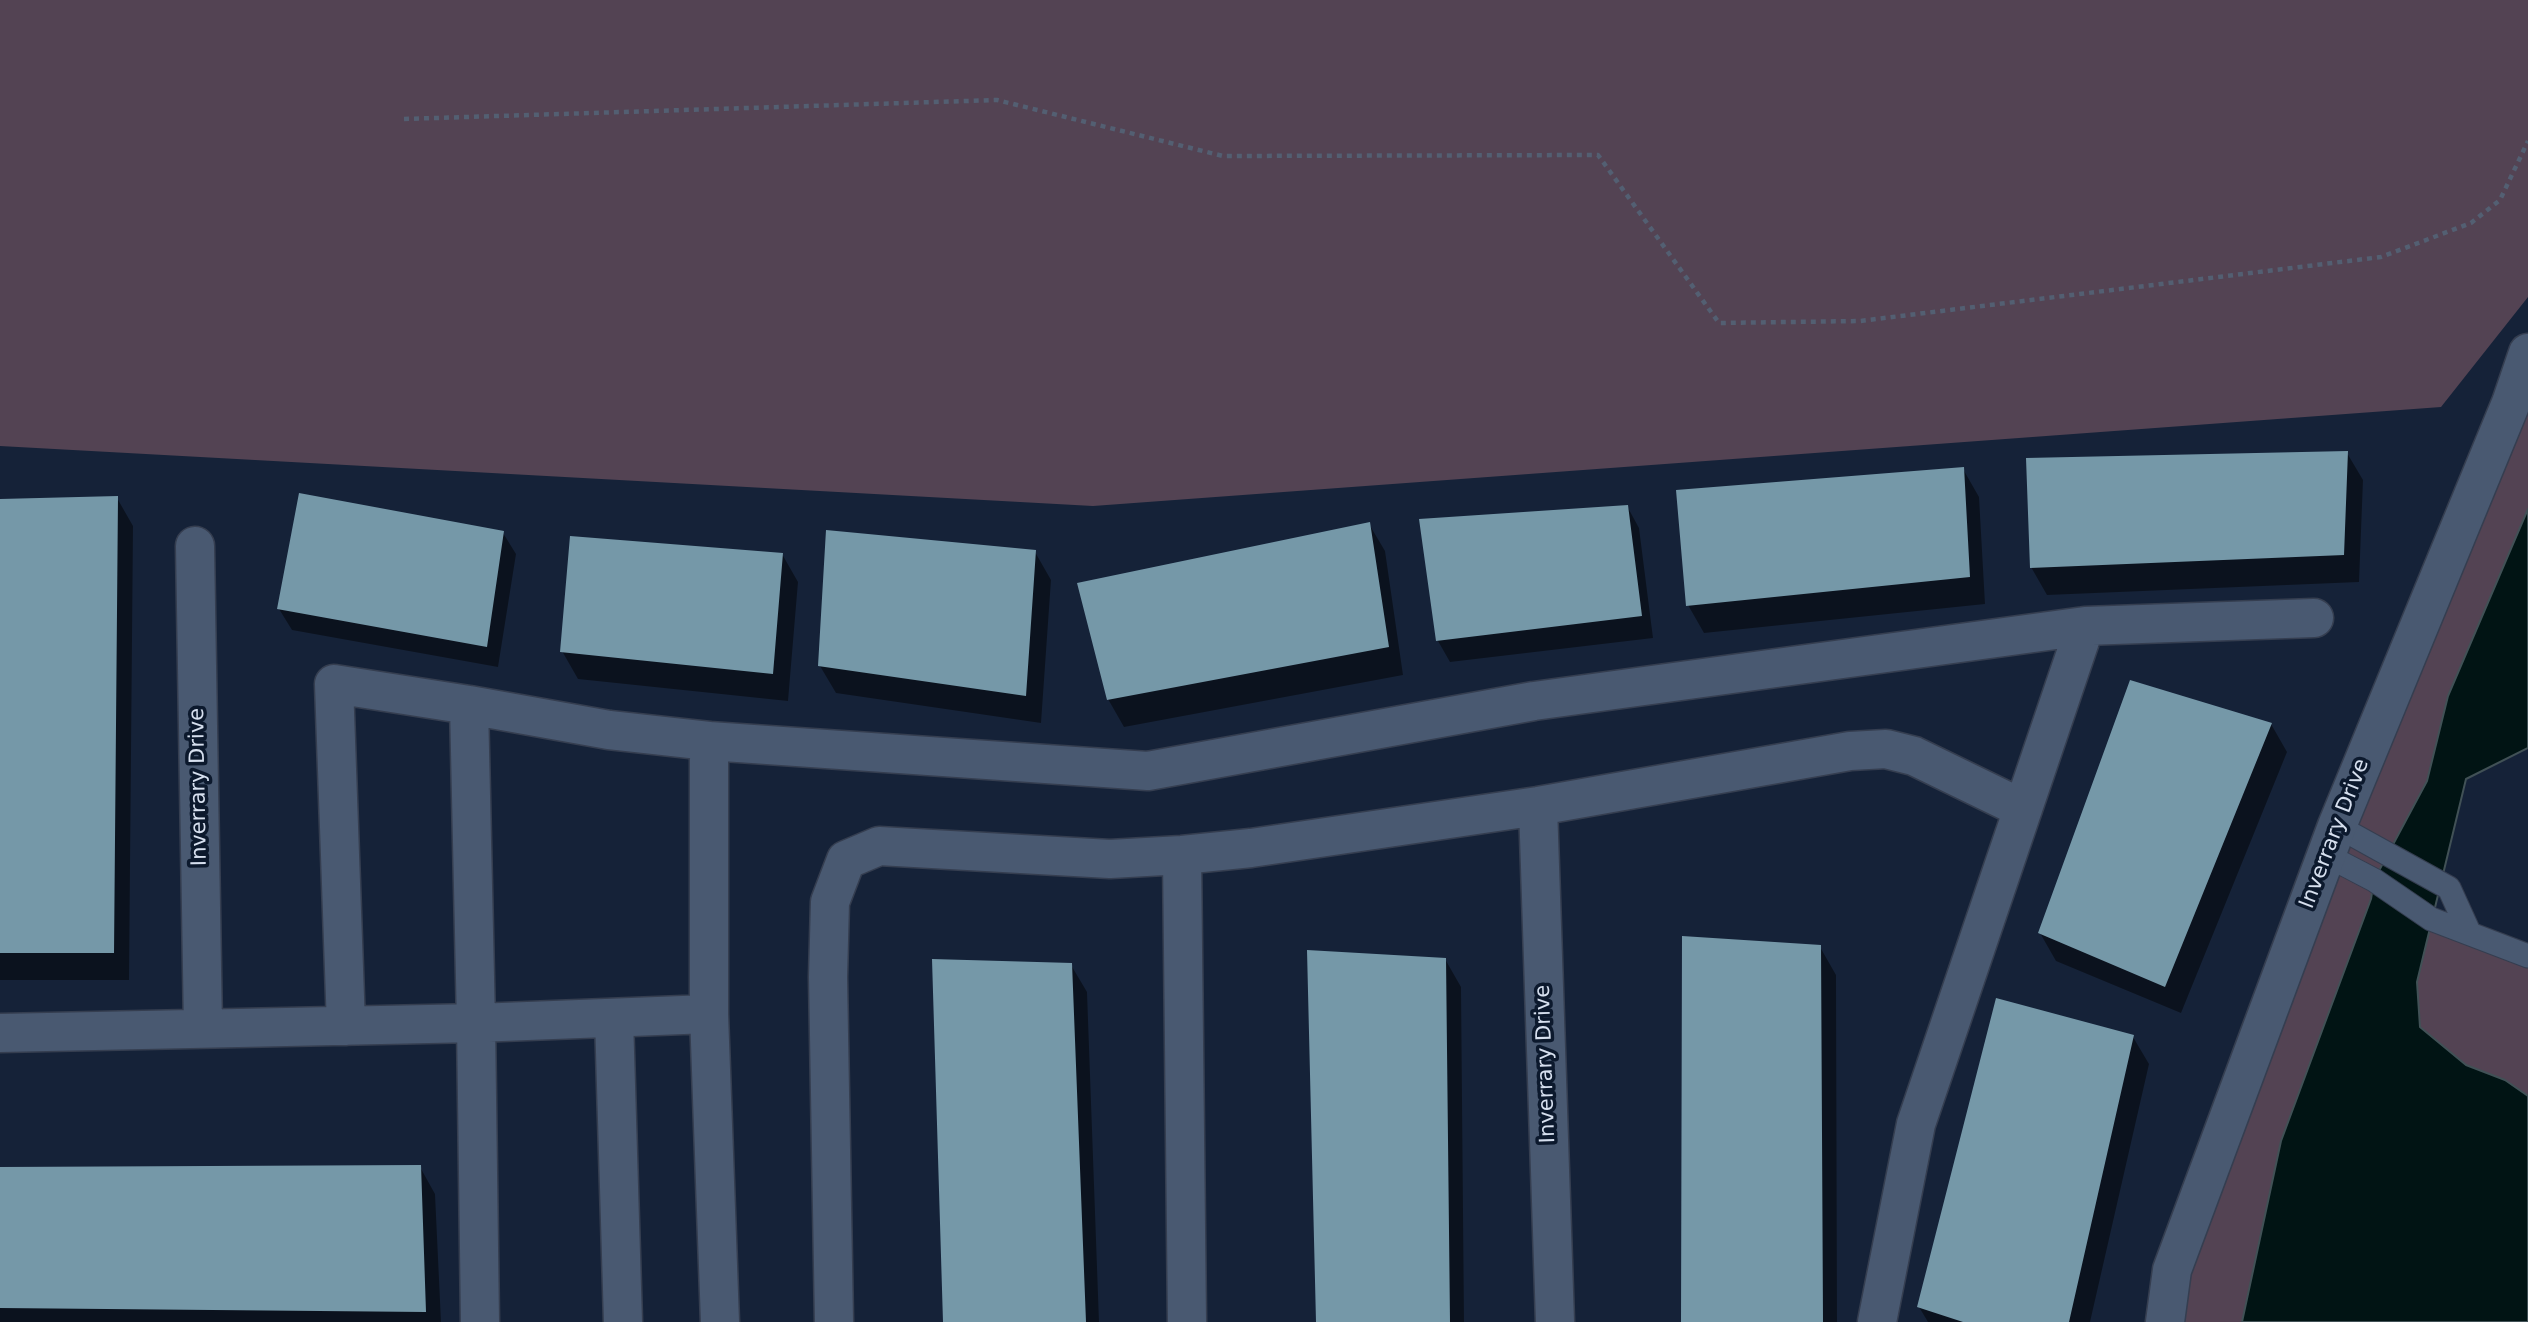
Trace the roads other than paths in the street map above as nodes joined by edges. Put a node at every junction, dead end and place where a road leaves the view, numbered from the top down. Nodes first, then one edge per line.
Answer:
1 (2528, 354) edge
2 (195, 546) dead end
3 (2314, 618) dead end
4 (2085, 626) junction
5 (469, 705) junction
6 (709, 741) junction
7 (1538, 806) junction
8 (2023, 809) junction
9 (2339, 850) junction
10 (1182, 855) junction
11 (2458, 921) junction
12 (2528, 956) edge
13 (709, 1014) junction
14 (614, 1018) junction
15 (476, 1023) junction
16 (346, 1026) junction
17 (204, 1028) junction
18 (0, 1033) edge
19 (480, 1322) edge
20 (623, 1322) edge
21 (720, 1322) edge
22 (834, 1322) edge
23 (1187, 1322) edge
24 (1555, 1322) edge
25 (1877, 1322) edge
26 (2165, 1322) edge

1 - 9 street, Inverrary Drive
2 - 17 street, Inverrary Drive
3 - 4 street
4 - 6 street
4 - 8 street
5 - 6 street
5 - 15 street
5 - 16 street
6 - 13 street
7 - 8 street
7 - 10 street
7 - 24 street, Inverrary Drive
8 - 25 street
9 - 11 lane
9 - 11 lane
9 - 26 street, Inverrary Drive
10 - 22 street
10 - 23 street
11 - 12 lane
13 - 14 street
13 - 21 street
14 - 15 street
14 - 20 street
15 - 16 street
15 - 19 street
16 - 17 street
17 - 18 street

